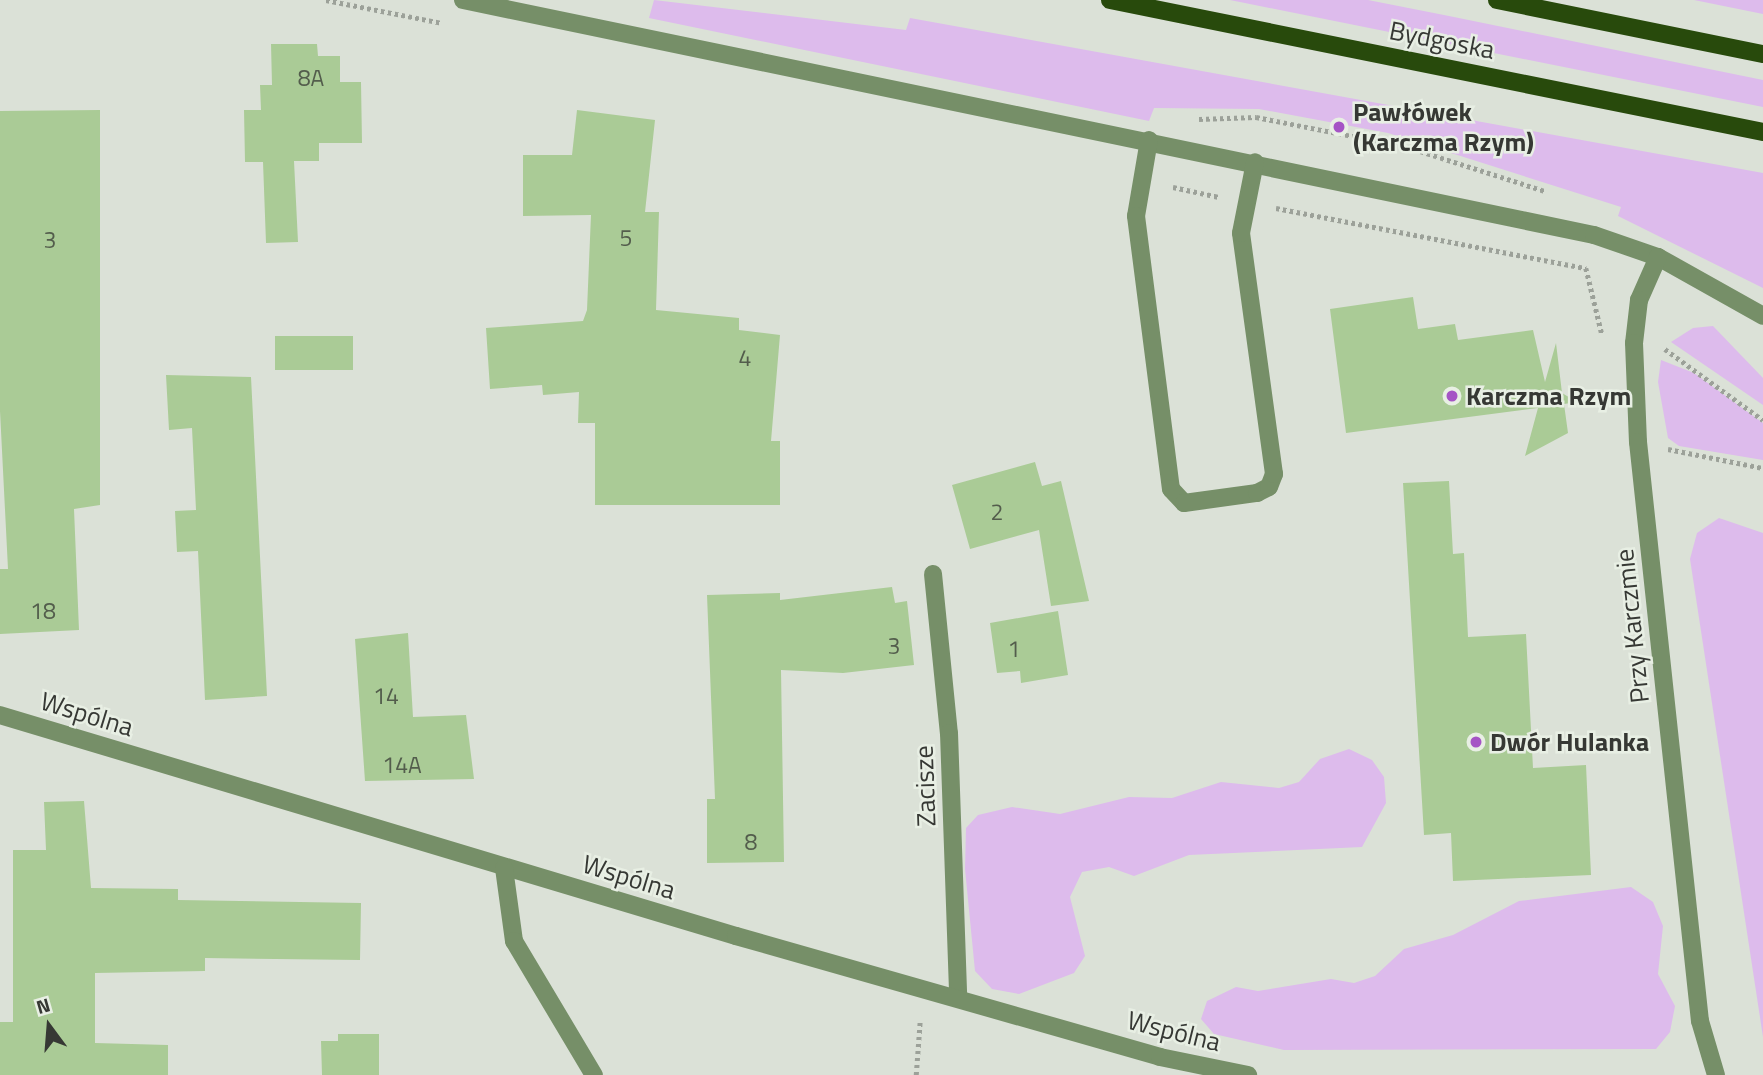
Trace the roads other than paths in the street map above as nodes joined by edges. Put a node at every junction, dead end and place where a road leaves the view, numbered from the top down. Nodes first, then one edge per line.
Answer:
1 (463, 0) edge
2 (1110, 0) edge
3 (1497, 0) edge
4 (1763, 54) edge
5 (1763, 132) edge
6 (1149, 140) junction
7 (1255, 162) junction
8 (1658, 257) junction
9 (1763, 316) edge
10 (933, 574) dead end
11 (0, 715) edge
12 (504, 868) junction
13 (958, 997) junction
14 (594, 1075) edge
15 (1248, 1075) edge
16 (1716, 1075) edge

1 - 6 street
2 - 5 main road, Bydgoska
3 - 4 main road, Bydgoska
6 - 7 street
6 - 7 street
7 - 8 street
8 - 9 street
8 - 16 street, Przy Karczmie
10 - 13 street, Zacisze
11 - 12 street, Wspólna
12 - 13 street, Wspólna
12 - 14 street
13 - 15 street, Wspólna

